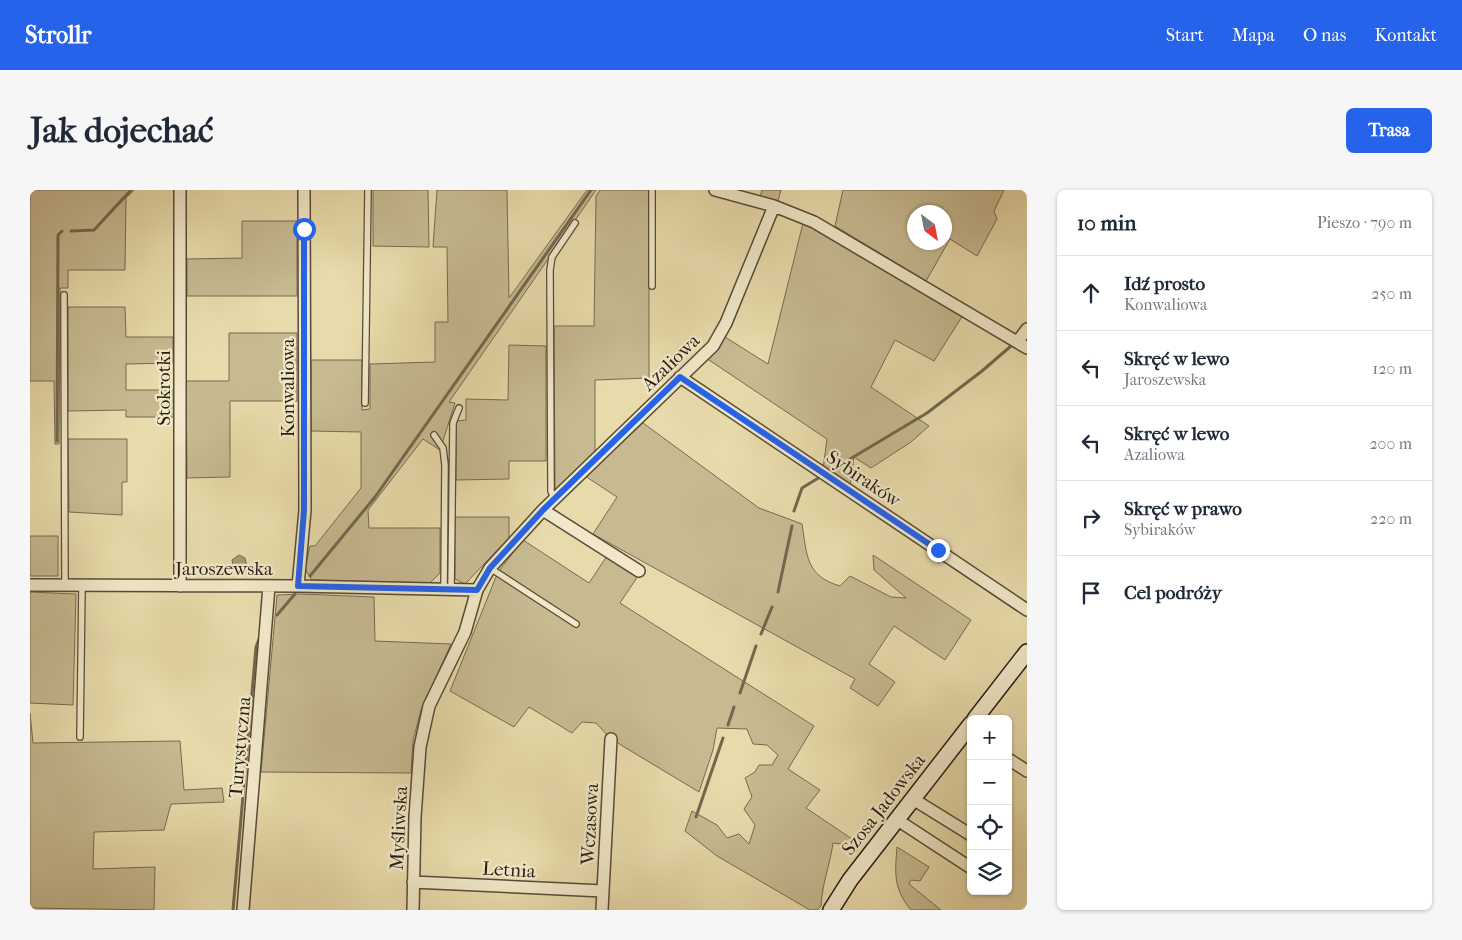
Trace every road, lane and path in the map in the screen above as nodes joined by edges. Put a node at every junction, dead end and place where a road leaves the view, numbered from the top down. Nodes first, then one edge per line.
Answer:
1 (180, 190) edge
2 (304, 190) edge
3 (368, 190) edge
4 (652, 190) edge
5 (715, 190) edge
6 (774, 206) junction
7 (575, 223) dead end
8 (652, 286) dead end
9 (64, 295) dead end
10 (1027, 329) edge
11 (1022, 345) edge
12 (680, 377) junction
13 (365, 403) dead end
14 (459, 408) dead end
15 (434, 435) dead end
16 (554, 499) junction
17 (543, 510) junction
18 (490, 568) junction
19 (639, 571) dead end
20 (30, 585) edge
21 (64, 585) junction
22 (82, 585) junction
23 (180, 586) junction
24 (269, 586) junction
25 (298, 586) junction
26 (448, 589) junction
27 (477, 590) junction
28 (1027, 610) edge
29 (576, 624) dead end
30 (1025, 658) edge
31 (980, 715) edge
32 (967, 732) edge
33 (80, 737) dead end
34 (611, 739) dead end
35 (420, 747) joint
36 (1010, 760) edge
37 (1027, 771) edge
38 (913, 799) junction
39 (896, 819) junction
40 (967, 833) edge
41 (967, 865) edge
42 (413, 882) junction
43 (603, 891) junction
44 (243, 910) edge
45 (413, 910) edge
46 (602, 910) edge
47 (831, 910) edge

1 - 23 street, Stokrotki
2 - 25 street, Konwaliowa
3 - 13 lane
4 - 8 lane
5 - 6 street
6 - 11 street
6 - 12 street, Azaliowa
7 - 16 lane
9 - 21 lane
10 - 11 street
12 - 16 street, Azaliowa
12 - 28 street, Sybiraków
14 - 26 lane
15 - 26 lane
16 - 17 street, Azaliowa
17 - 18 street, Azaliowa
17 - 19 street
18 - 27 street, Azaliowa
18 - 29 lane
20 - 21 street, Jaroszewska
21 - 22 street, Jaroszewska
22 - 23 street, Jaroszewska
22 - 33 lane
23 - 24 street, Jaroszewska
24 - 25 street, Jaroszewska
24 - 44 street, Turystyczna
25 - 26 street, Jaroszewska
26 - 27 street, Jaroszewska
27 - 35 street, Azaliowa
30 - 31 main road, Szosa Jadowska
32 - 38 main road, Szosa Jadowska
34 - 43 street, Wczasowa
35 - 42 street, Myśliwska
36 - 37 street
38 - 39 main road, Szosa Jadowska
38 - 40 street
39 - 41 street
39 - 47 main road, Szosa Jadowska
42 - 43 street, Letnia
42 - 45 street, Myśliwska
43 - 46 street, Wczasowa

